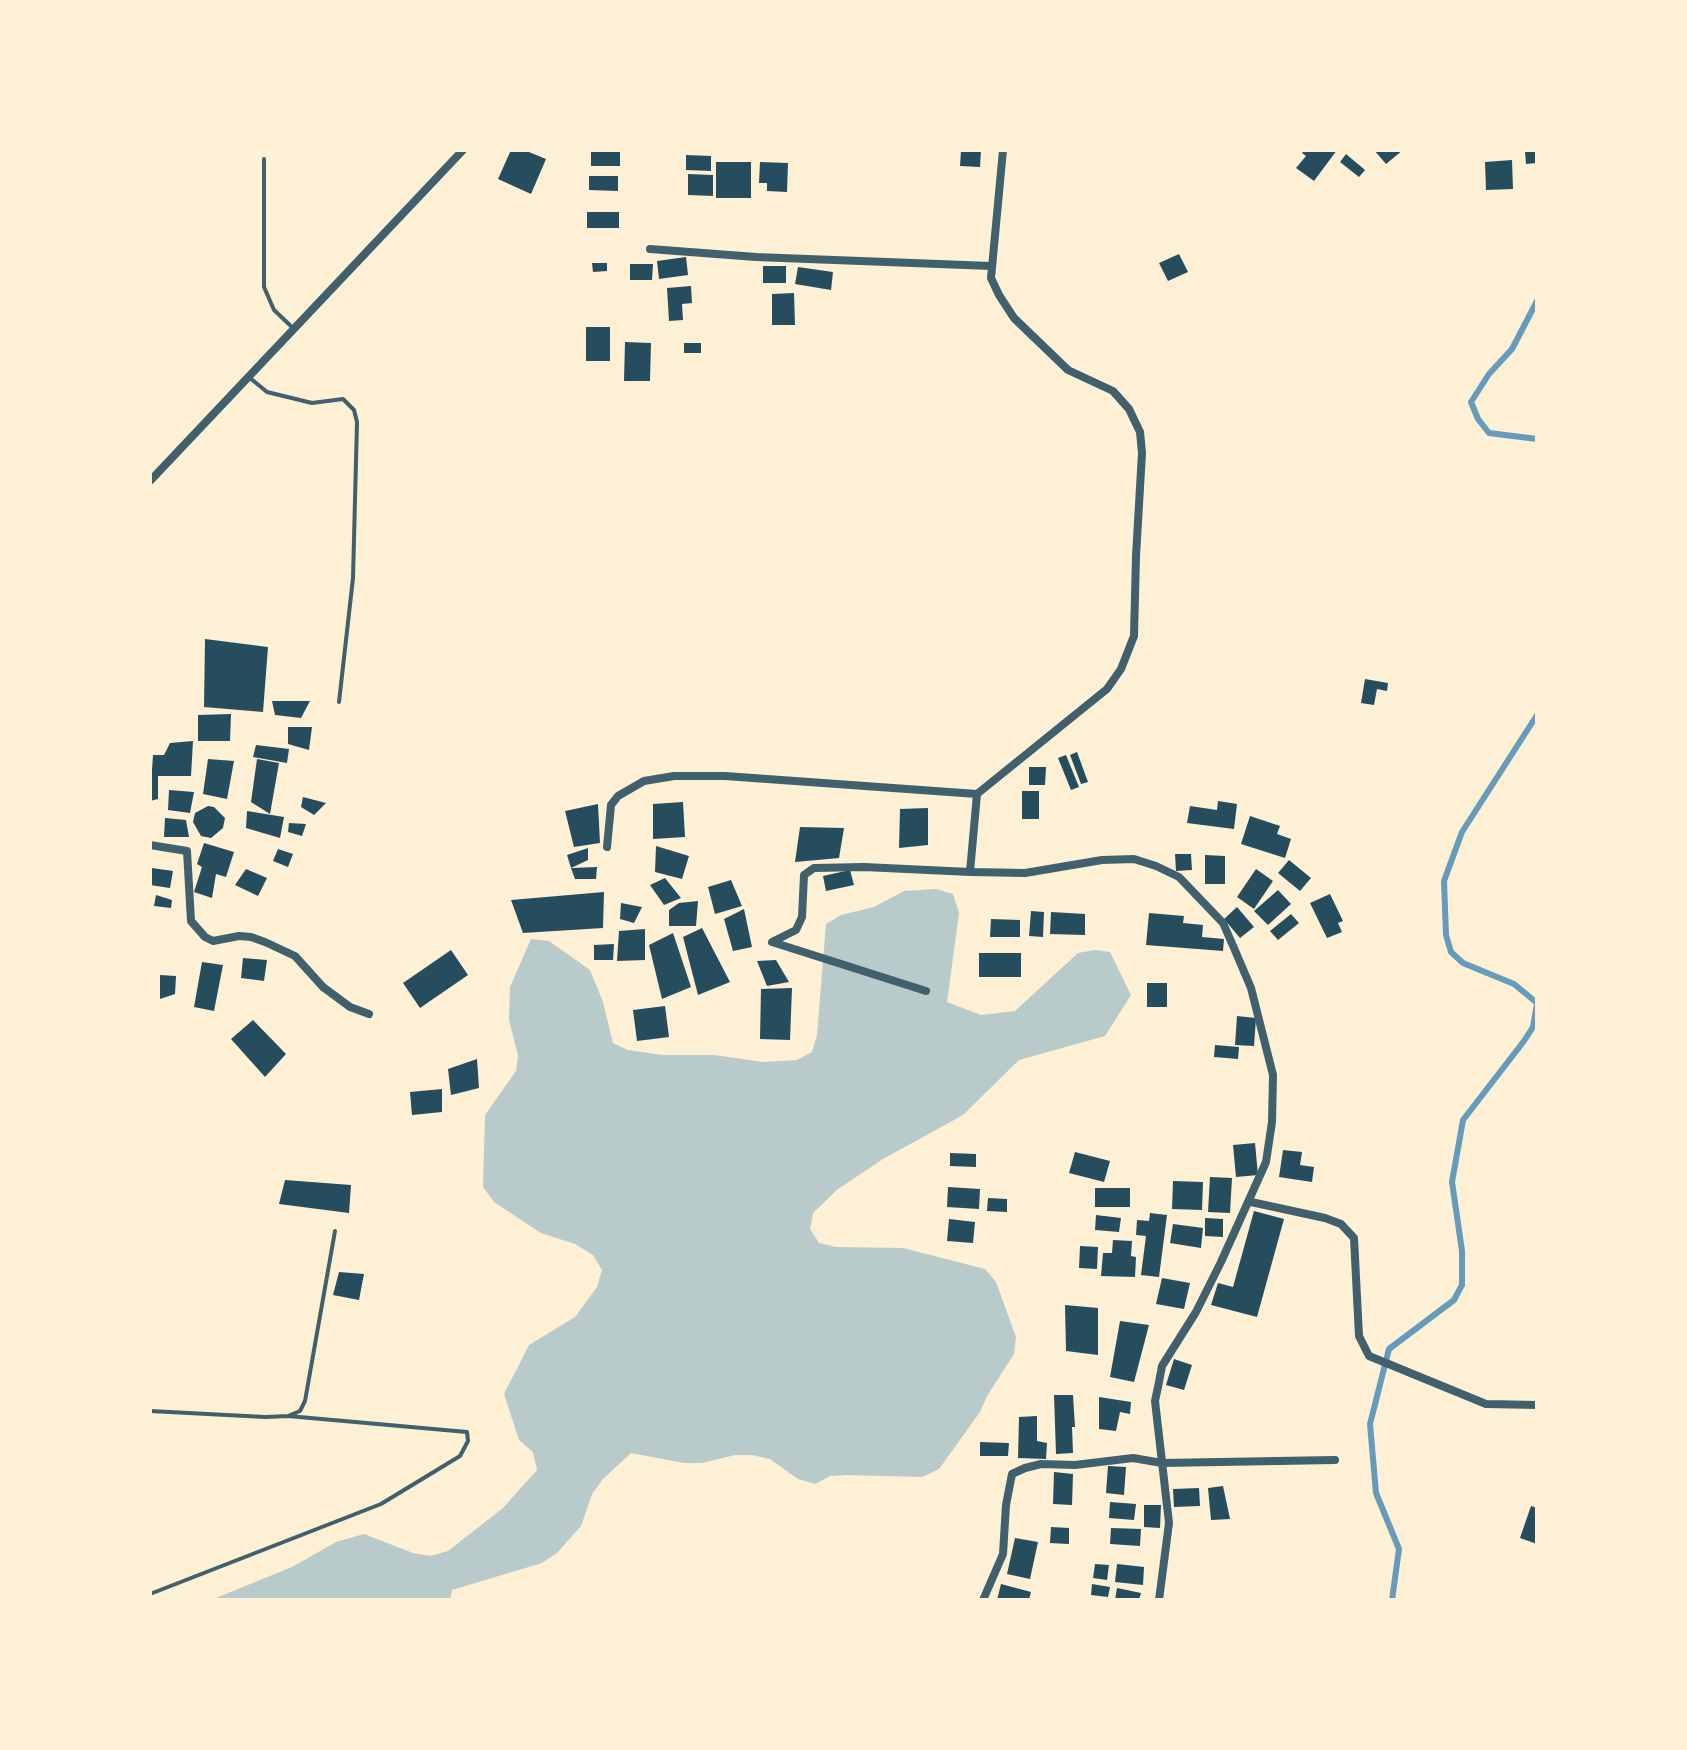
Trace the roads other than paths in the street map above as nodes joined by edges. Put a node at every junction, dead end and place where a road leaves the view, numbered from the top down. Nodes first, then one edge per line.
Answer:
1 (463, 150) edge
2 (1003, 150) edge
3 (264, 159) dead end
4 (650, 249) dead end
5 (991, 266) junction
6 (294, 329) junction
7 (249, 377) junction
8 (150, 481) edge
9 (339, 702) dead end
10 (977, 794) junction
11 (150, 845) edge
12 (607, 847) dead end
13 (970, 872) junction
14 (926, 991) dead end
15 (369, 1014) dead end
16 (1251, 1202) junction
17 (335, 1231) dead end
18 (1537, 1405) edge
19 (150, 1411) edge
20 (288, 1416) junction
21 (1335, 1460) dead end
22 (1162, 1463) junction
23 (150, 1594) edge
24 (983, 1600) edge
25 (1159, 1600) edge

1 - 6 street
2 - 5 street
3 - 6 lane
4 - 5 street
5 - 10 street
6 - 7 street
7 - 8 street
7 - 9 lane
10 - 12 street
10 - 13 street
11 - 15 street
13 - 14 street
13 - 16 street
16 - 18 street
16 - 22 street
17 - 20 lane
19 - 20 lane
20 - 23 lane
21 - 22 street
22 - 24 street
22 - 25 street

